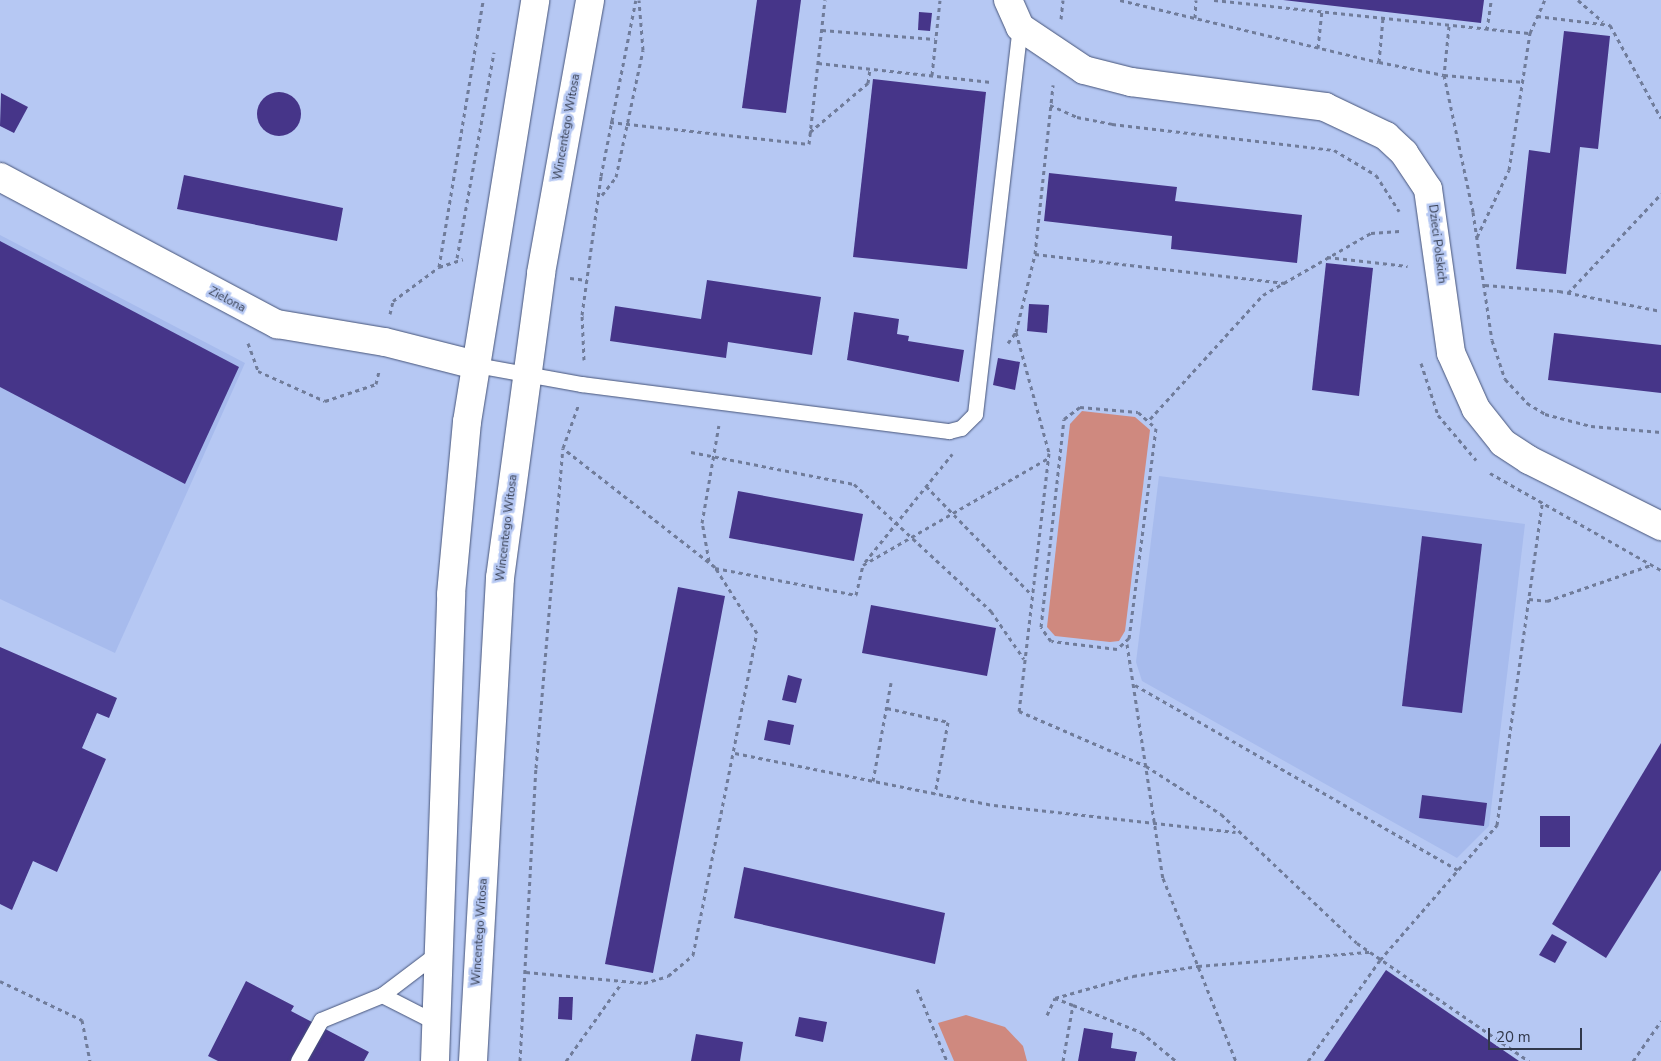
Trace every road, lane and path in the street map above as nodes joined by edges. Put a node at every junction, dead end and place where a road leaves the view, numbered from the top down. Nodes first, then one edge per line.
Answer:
1 (484, 0) edge
2 (535, 0) edge
3 (590, 0) edge
4 (637, 0) edge
5 (825, 0) edge
6 (940, 0) edge
7 (1008, 0) edge
8 (1064, 0) edge
9 (1120, 0) edge
10 (1196, 0) edge
11 (1214, 0) edge
12 (1491, 0) edge
13 (1545, 0) edge
14 (1578, 0) edge
15 (1135, 2) edge
16 (1322, 12) junction
17 (1538, 16) junction
18 (1195, 18) junction
19 (1383, 18) junction
20 (1603, 22) junction
21 (1449, 26) junction
22 (1020, 27) junction
23 (821, 30) junction
24 (1487, 30) junction
25 (1530, 33) junction
26 (936, 39) junction
27 (495, 47) dead end
28 (1318, 48) junction
29 (1056, 55) junction
30 (1379, 62) junction
31 (818, 63) junction
32 (870, 68) junction
33 (932, 75) junction
34 (1444, 75) junction
35 (1524, 82) junction
36 (1013, 84) junction
37 (1050, 105) junction
38 (1661, 118) edge
39 (610, 122) junction
40 (628, 124) junction
41 (810, 132) junction
42 (0, 177) edge
43 (1661, 194) edge
44 (601, 195) junction
45 (1400, 215) dead end
46 (1402, 222) dead end
47 (1404, 232) junction
48 (1477, 238) junction
49 (1405, 240) dead end
50 (1035, 254) junction
51 (1326, 257) junction
52 (1407, 257) dead end
53 (457, 258) dead end
54 (1408, 266) junction
55 (439, 268) dead end
56 (1409, 275) dead end
57 (1286, 284) junction
58 (1484, 285) junction
59 (1568, 293) junction
60 (1661, 311) edge
61 (1016, 332) junction
62 (983, 352) junction
63 (1420, 359) dead end
64 (476, 365) junction
65 (527, 375) junction
66 (581, 384) junction
67 (724, 399) junction
68 (1150, 419) junction
69 (961, 428) junction
70 (1661, 432) edge
71 (563, 448) junction
72 (691, 452) dead end
73 (713, 456) junction
74 (1049, 458) junction
75 (1480, 464) dead end
76 (1487, 470) dead end
77 (926, 486) junction
78 (1542, 504) junction
79 (954, 512) junction
80 (895, 526) junction
81 (1661, 526) edge
82 (909, 538) junction
83 (709, 562) junction
84 (863, 565) junction
85 (1652, 565) junction
86 (715, 567) junction
87 (1661, 570) edge
88 (1032, 595) junction
89 (1529, 599) junction
90 (1126, 643) junction
91 (1025, 660) junction
92 (892, 683) dead end
93 (1135, 684) junction
94 (887, 708) junction
95 (735, 753) junction
96 (1146, 766) junction
97 (873, 781) junction
98 (935, 794) junction
99 (1155, 825) junction
100 (1236, 832) junction
101 (1458, 870) junction
102 (440, 950) junction
103 (1371, 952) junction
104 (1380, 960) junction
105 (1198, 966) junction
106 (526, 972) junction
107 (0, 981) edge
108 (622, 984) junction
109 (917, 989) dead end
110 (382, 995) junction
111 (1056, 998) junction
112 (1073, 1005) junction
113 (1046, 1015) dead end
114 (1661, 1021) edge
115 (437, 1023) junction
116 (90, 1061) edge
117 (298, 1061) edge
118 (435, 1061) edge
119 (473, 1061) edge
120 (520, 1061) edge
121 (566, 1061) edge
122 (947, 1061) edge
123 (1063, 1061) edge
124 (1176, 1061) edge
125 (1236, 1061) edge
126 (1308, 1061) edge
127 (1529, 1061) edge
128 (1632, 1061) edge

1 - 55 path
2 - 64 main road
3 - 65 main road, Wincentego Witosa
4 - 39 path
4 - 40 path
5 - 23 path
6 - 26 path
7 - 22 main road, Dzieci Polskich
8 - 29 path
9 - 15 path
10 - 18 path
11 - 16 path
12 - 24 path
13 - 17 path
14 - 20 path
15 - 18 path
16 - 19 path
16 - 28 path
17 - 20 path
17 - 25 path
18 - 28 path
19 - 21 path
19 - 30 path
20 - 38 path
21 - 24 path
21 - 34 path
22 - 29 main road, Dzieci Polskich
22 - 36 lane
23 - 26 path
23 - 31 path
24 - 25 path
25 - 35 path
26 - 33 path
27 - 53 path
28 - 30 path
29 - 37 path
29 - 81 main road, Dzieci Polskich
30 - 34 path
31 - 32 path
31 - 41 path
32 - 33 path
32 - 41 path
33 - 36 path
34 - 35 path
34 - 48 path
35 - 48 path
36 - 62 lane
37 - 45 path
37 - 50 path
39 - 40 path
39 - 44 path
40 - 41 path
40 - 44 path
42 - 64 main road, Zielona
43 - 59 path
44 - 66 path
46 - 47 path
47 - 49 path
47 - 51 path
48 - 58 path
50 - 57 path
50 - 61 path
51 - 54 path
51 - 57 path
52 - 54 path
54 - 56 path
57 - 68 path
58 - 59 path
58 - 70 path
59 - 60 path
61 - 62 path
61 - 74 path
62 - 69 lane
63 - 75 path
64 - 65 lane
64 - 102 main road
65 - 66 lane
65 - 119 main road, Wincentego Witosa
66 - 67 lane
66 - 71 path
67 - 69 lane
67 - 73 path
68 - 90 path
68 - 90 path
69 - 77 path
71 - 83 path
71 - 106 path
72 - 73 path
73 - 80 path
73 - 83 path
74 - 79 path
74 - 88 path
76 - 78 path
77 - 79 path
77 - 80 path
78 - 85 path
78 - 89 path
79 - 82 path
79 - 88 path
80 - 82 path
80 - 84 path
82 - 84 path
82 - 91 path
83 - 86 path
84 - 86 path
85 - 87 path
85 - 89 path
86 - 95 path
88 - 91 path
89 - 101 path
90 - 93 path
91 - 96 path
92 - 94 path
93 - 96 path
93 - 101 path
94 - 97 path
94 - 98 path
95 - 97 path
95 - 108 path
96 - 99 path
96 - 100 path
97 - 98 path
98 - 99 path
99 - 100 path
99 - 105 path
100 - 103 path
101 - 104 path
102 - 110 lane
102 - 115 main road
103 - 104 path
103 - 105 path
104 - 126 path
104 - 127 path
105 - 111 path
105 - 125 path
106 - 108 path
106 - 120 path
107 - 116 path
108 - 121 path
109 - 122 path
110 - 115 lane
110 - 117 lane
111 - 112 path
111 - 113 path
112 - 123 path
112 - 124 path
114 - 128 path
115 - 118 main road

